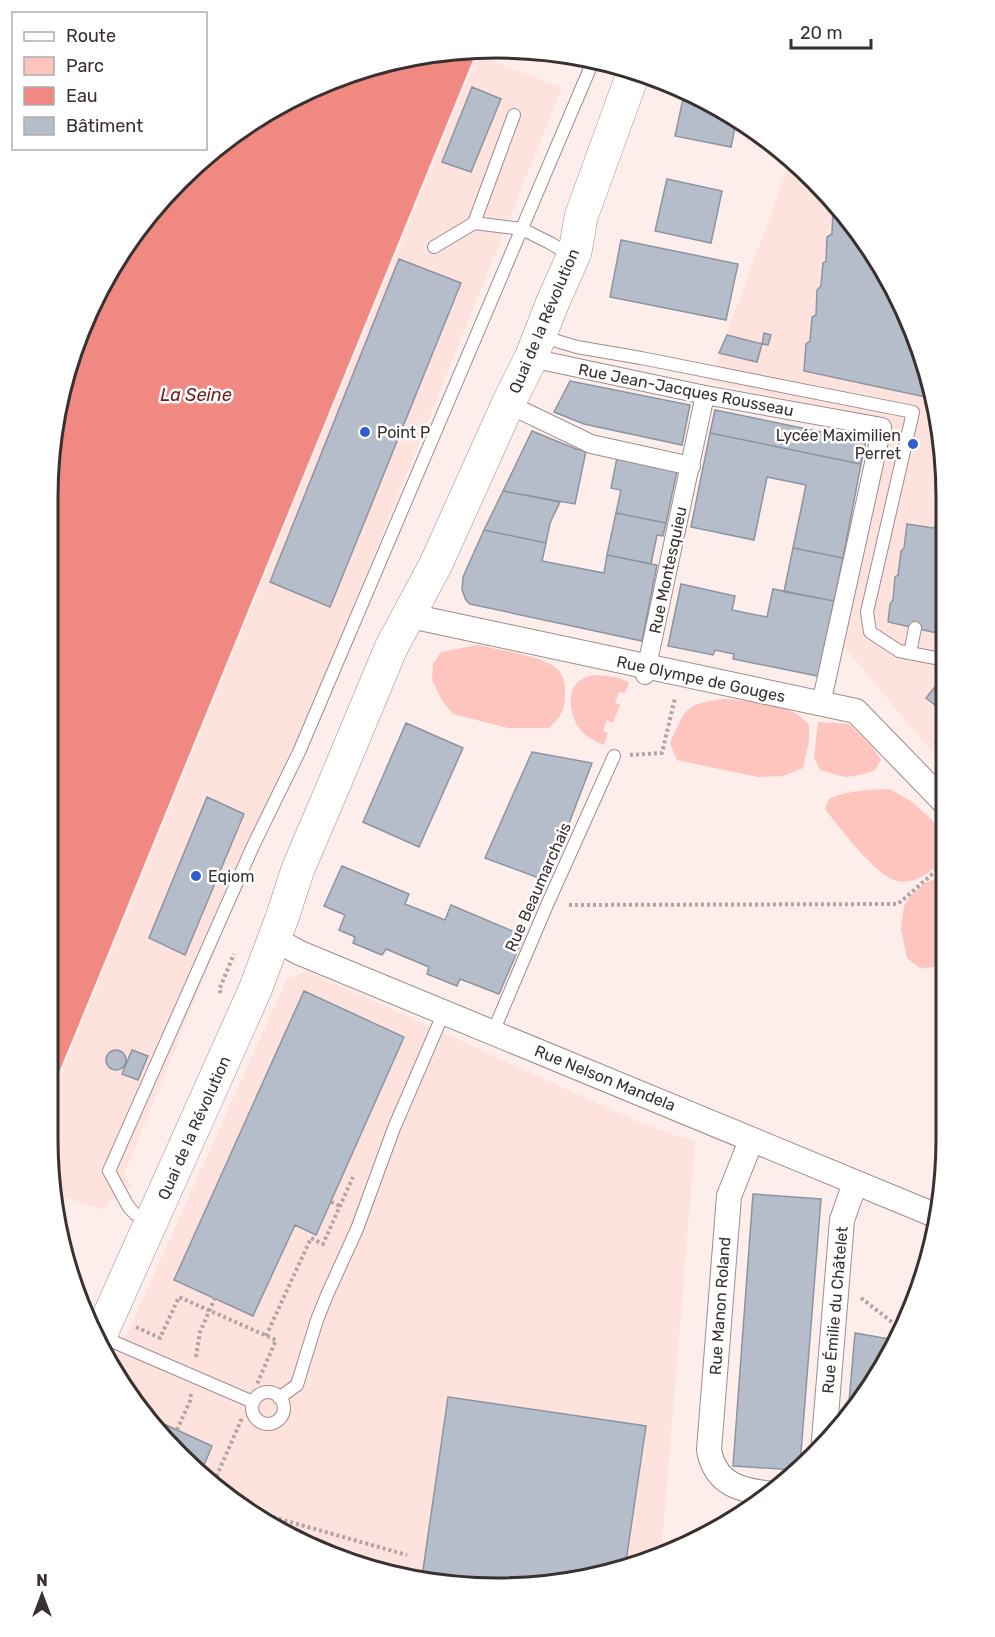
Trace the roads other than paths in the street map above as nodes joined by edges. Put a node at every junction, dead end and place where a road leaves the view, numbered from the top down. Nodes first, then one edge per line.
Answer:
1 (590, 68) edge
2 (631, 80) edge
3 (649, 86) edge
4 (514, 115) dead end
5 (474, 223) junction
6 (522, 230) junction
7 (434, 247) dead end
8 (574, 254) junction
9 (536, 347) junction
10 (705, 395) junction
11 (508, 404) junction
12 (691, 466) junction
13 (436, 564) junction
14 (420, 618) junction
15 (915, 628) dead end
16 (910, 653) junction
17 (936, 658) edge
18 (646, 671) junction
19 (821, 704) junction
20 (614, 756) road end
21 (936, 794) edge
22 (278, 928) junction
23 (444, 1012) junction
24 (493, 1032) junction
25 (751, 1141) junction
26 (855, 1183) junction
27 (930, 1213) edge
28 (152, 1221) junction
29 (102, 1331) edge
30 (106, 1339) edge
31 (279, 1398) junction
32 (252, 1401) junction
33 (825, 1433) edge
34 (760, 1492) edge

1 - 6 lane
2 - 8 main road, Quai de la Révolution
3 - 8 main road
4 - 5 lane
5 - 6 lane
5 - 7 lane
6 - 8 lane
6 - 28 lane
8 - 9 main road, Quai de la Révolution
9 - 10 street, Rue Jean-Jacques Rousseau
9 - 11 main road, Quai de la Révolution
9 - 16 lane
10 - 12 street, Rue Montesquieu
10 - 19 street, Rue Jean-Jacques Rousseau
11 - 12 street
11 - 13 main road, Quai de la Révolution
12 - 18 street, Rue Montesquieu
13 - 14 main road, Quai de la Révolution
13 - 22 main road, Quai de la Révolution
14 - 18 street, Rue Olympe de Gouges
14 - 22 main road, Quai de la Révolution
15 - 16 lane
16 - 17 lane
18 - 19 street, Rue Olympe de Gouges
19 - 21 street, Rue Olympe de Gouges
20 - 24 lane, Rue Beaumarchais
22 - 23 street, Rue Nelson Mandela
22 - 28 main road, Quai de la Révolution
23 - 24 street, Rue Nelson Mandela
23 - 31 lane
24 - 25 street, Rue Nelson Mandela
25 - 26 street, Rue Nelson Mandela
25 - 34 street, Rue Manon Roland
26 - 27 street, Rue Nelson Mandela
26 - 33 street, Rue Émilie du Châtelet
28 - 29 main road, Quai de la Révolution
30 - 32 lane
31 - 32 lane
31 - 32 lane

